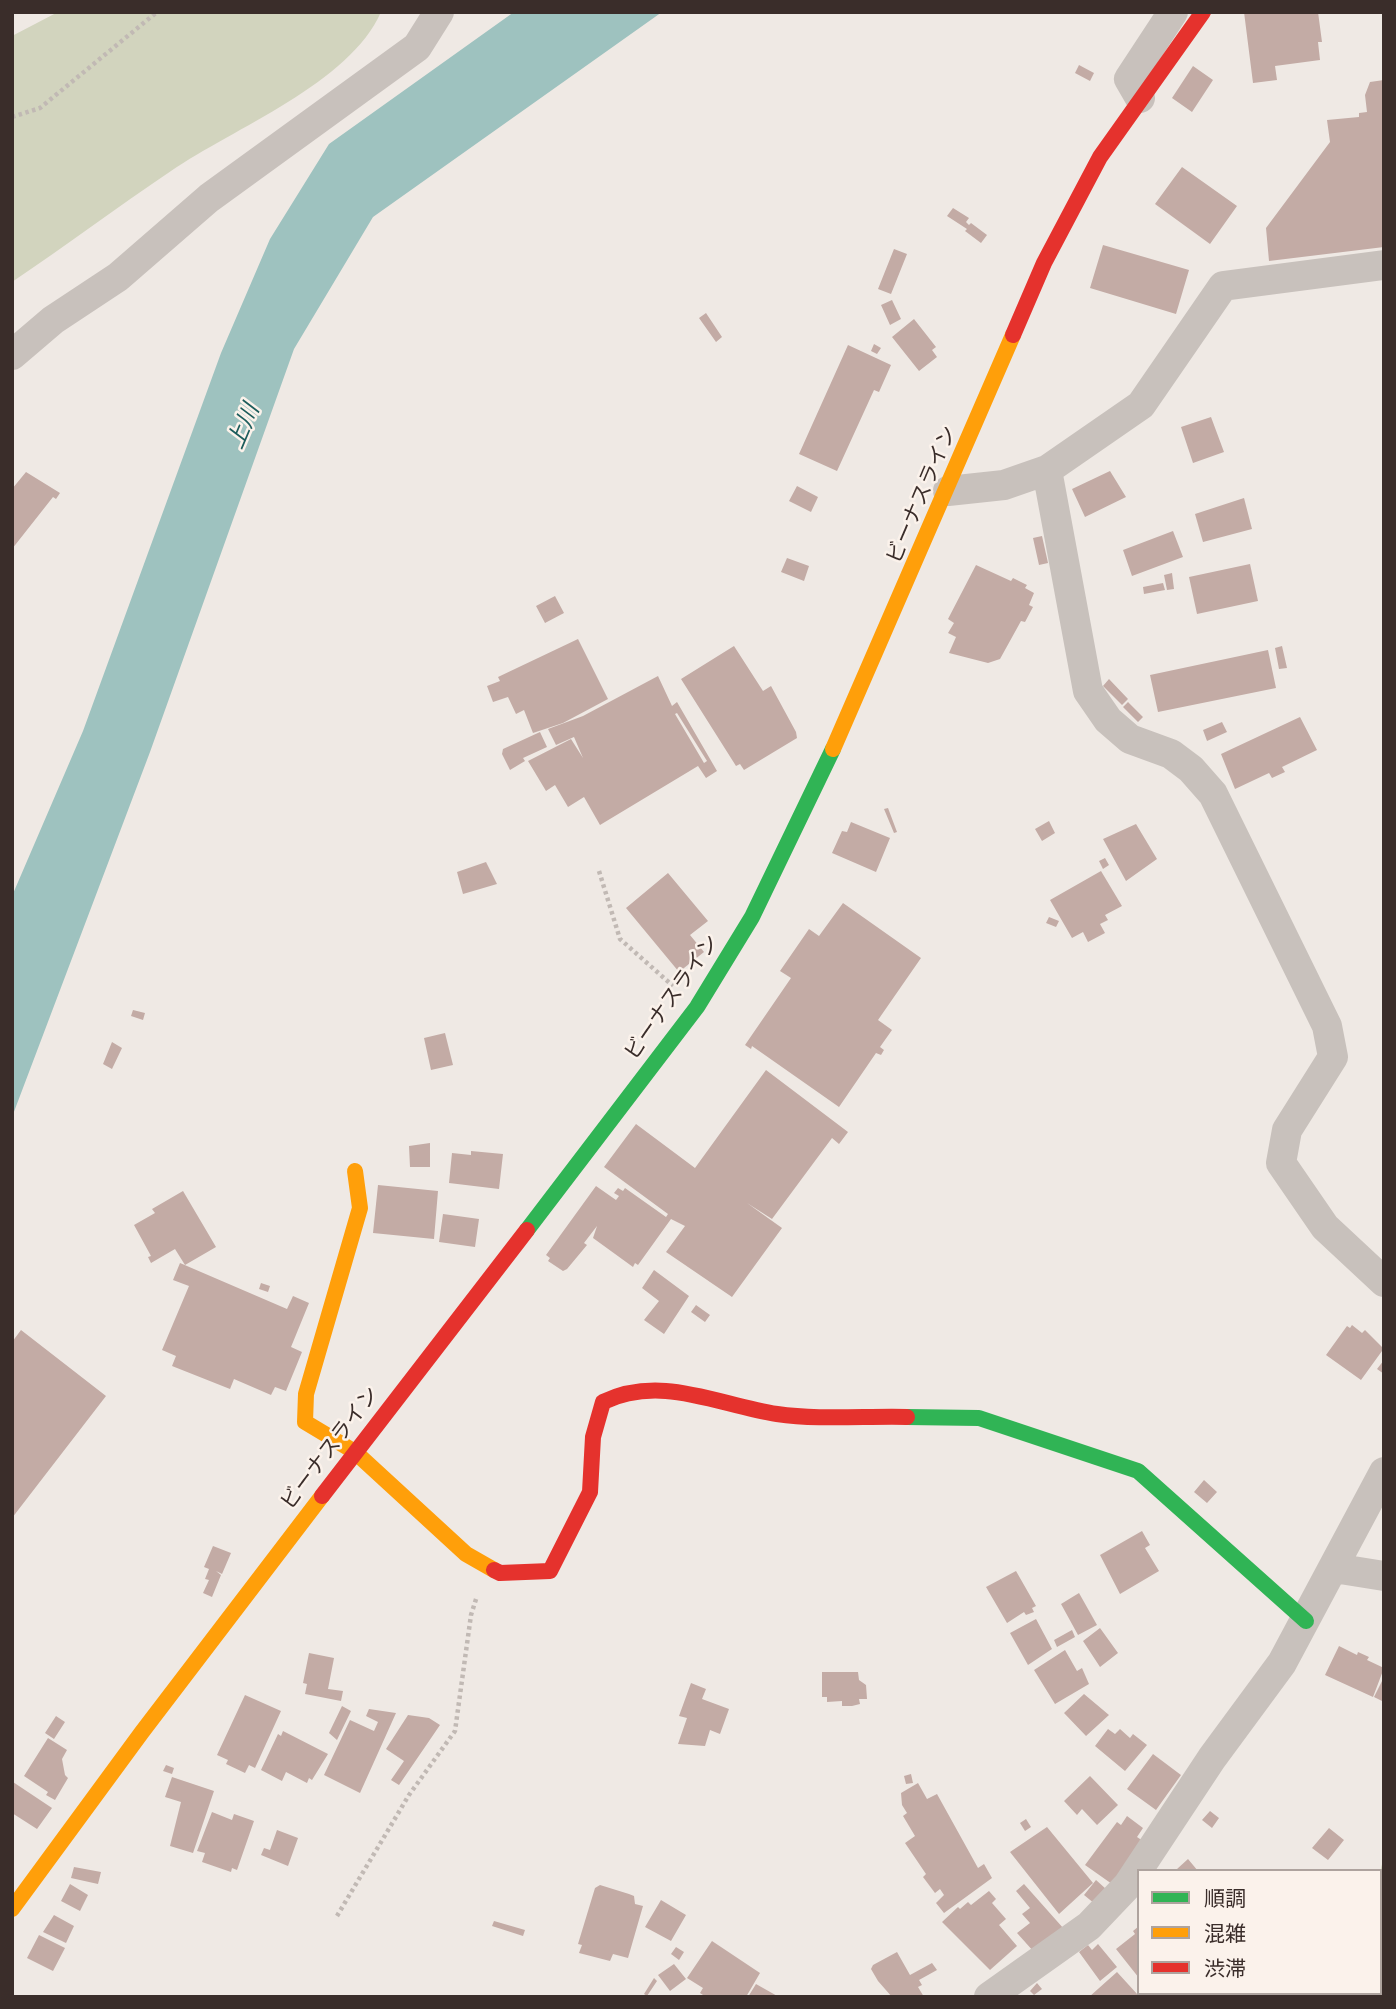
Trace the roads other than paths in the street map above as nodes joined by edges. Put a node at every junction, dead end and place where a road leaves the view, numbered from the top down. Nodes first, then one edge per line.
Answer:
1 (439, 12) edge
2 (1173, 12) edge
3 (1203, 12) edge
4 (1140, 98) junction
5 (1384, 265) edge
6 (12, 355) edge
7 (1047, 470) junction
8 (948, 492) junction
9 (355, 1171) dead end
10 (1384, 1282) edge
11 (355, 1452) junction
12 (1384, 1472) edge
13 (1334, 1568) junction
14 (1384, 1576) edge
15 (1306, 1621) junction
16 (1139, 1869) edge
17 (1137, 1871) edge
18 (12, 1909) edge
19 (989, 1997) edge

1 - 6 street
2 - 4 street
3 - 4 main road, ビーナスライン
4 - 8 main road, ビーナスライン
5 - 7 street
7 - 8 street
7 - 10 street
8 - 11 main road, ビーナスライン
9 - 11 main road
11 - 15 main road
11 - 18 main road, ビーナスライン
12 - 13 street
13 - 14 street
13 - 15 street
15 - 16 street
17 - 19 street

